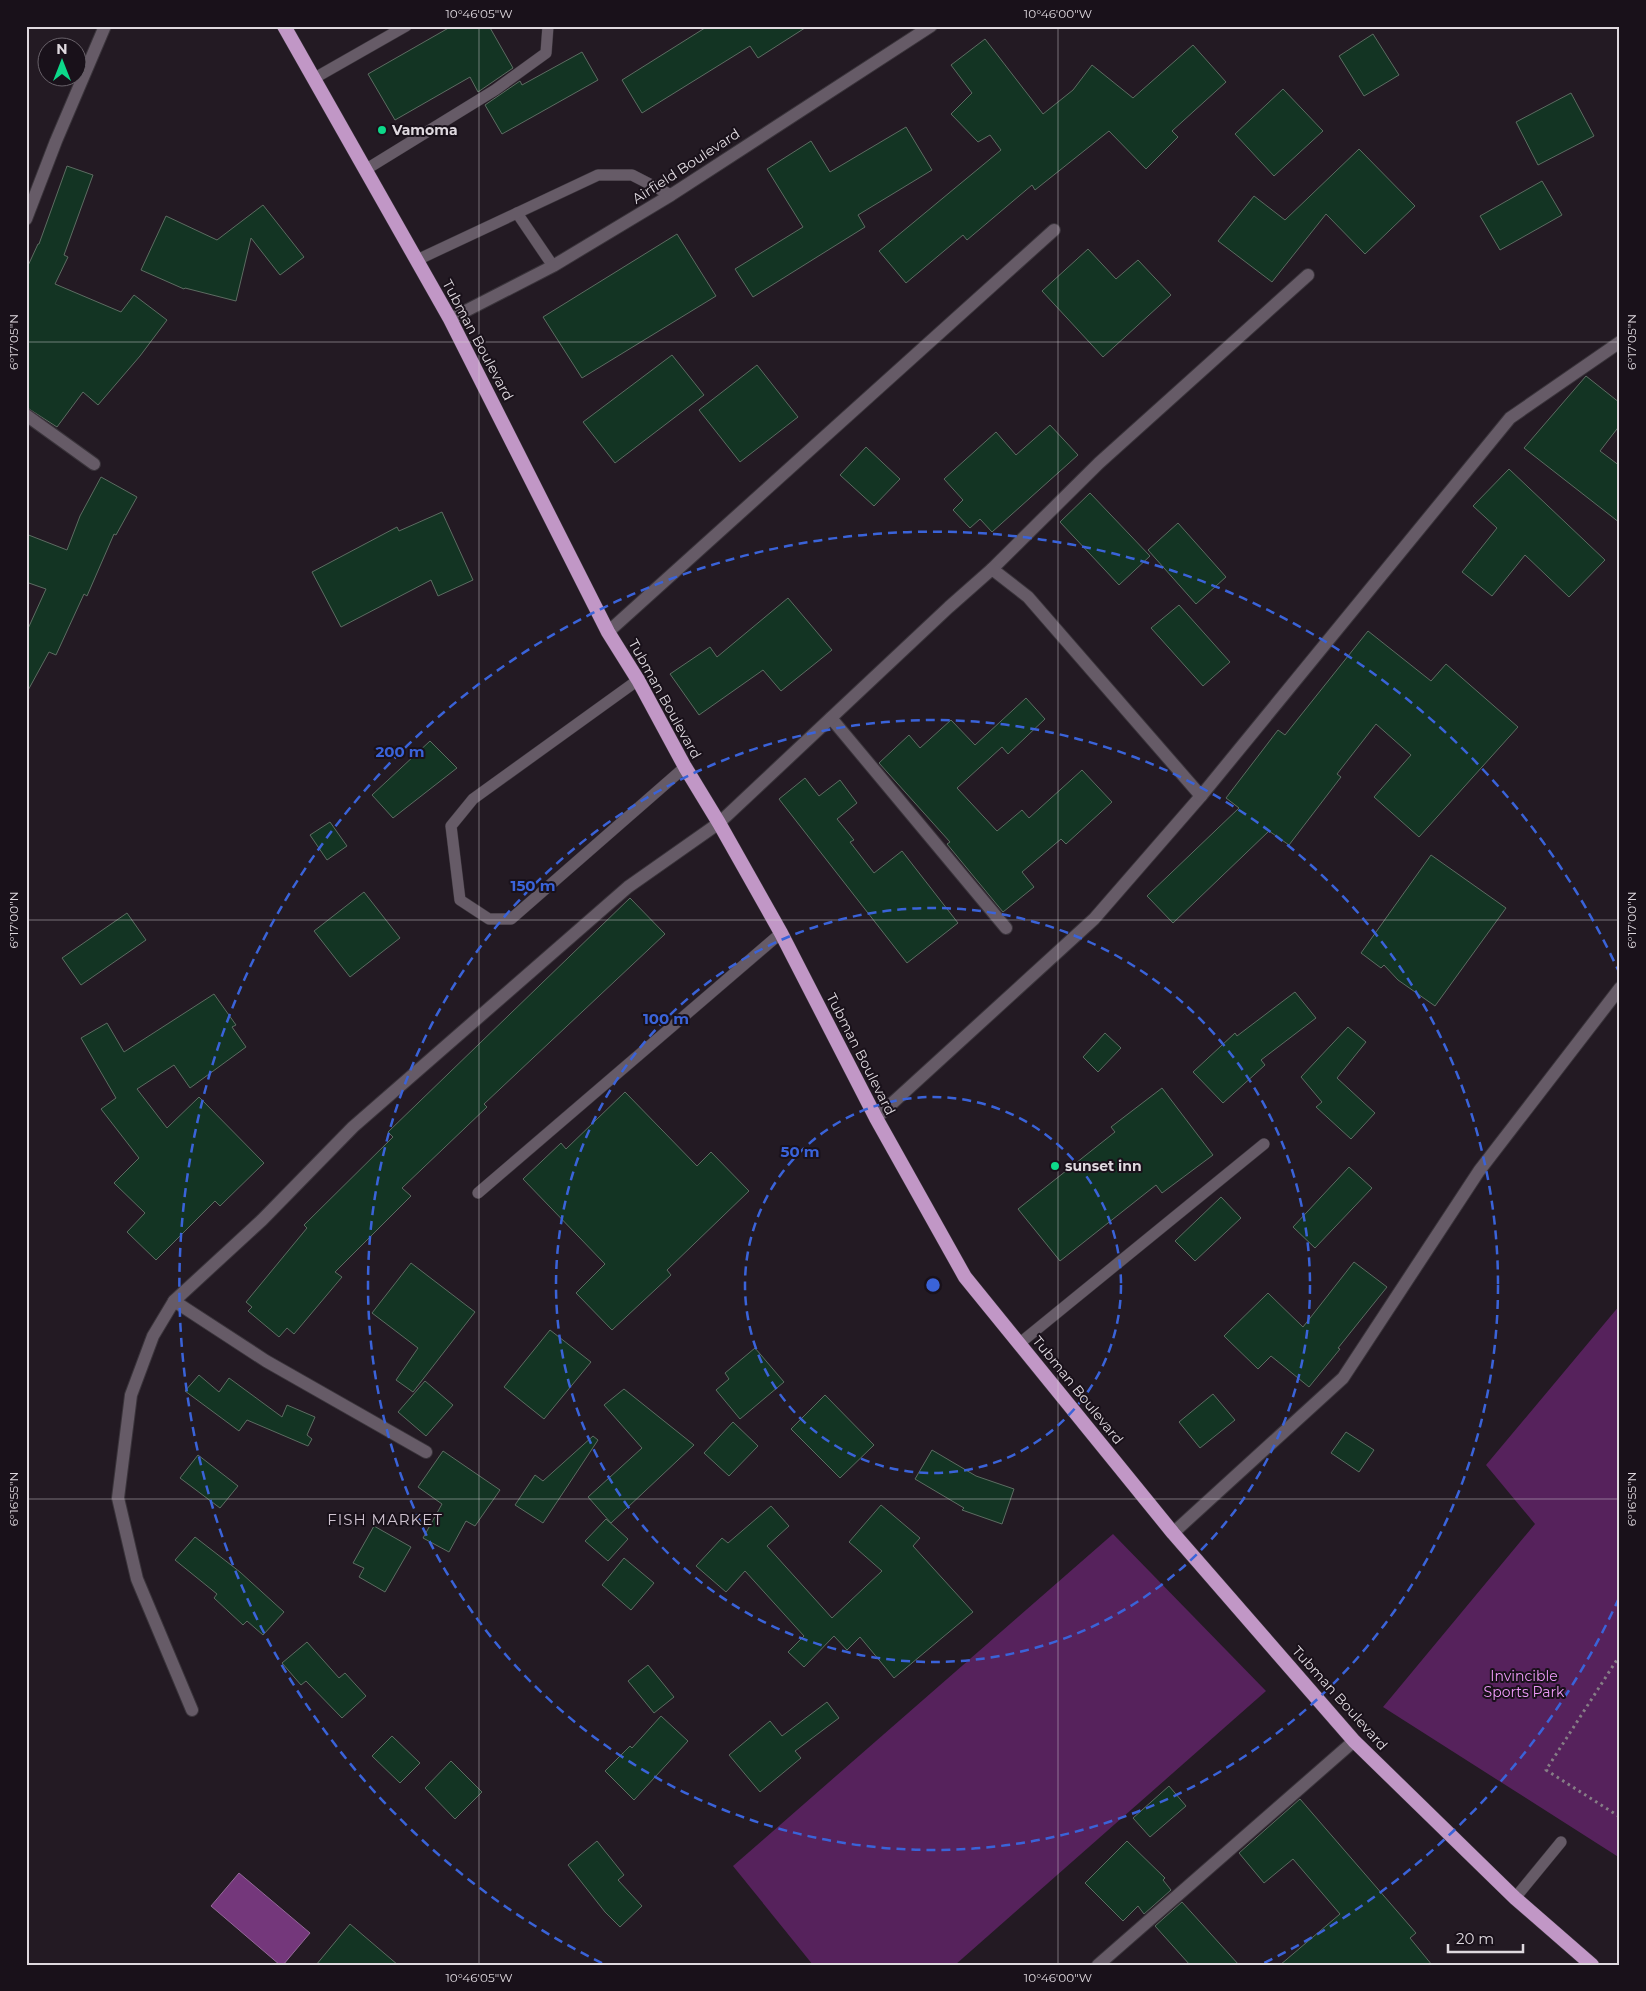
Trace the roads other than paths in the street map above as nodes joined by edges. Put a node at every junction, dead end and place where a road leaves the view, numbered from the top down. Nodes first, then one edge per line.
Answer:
1 (105, 26) edge
2 (284, 26) edge
3 (406, 26) edge
4 (548, 26) edge
5 (930, 26) edge
6 (313, 79) junction
7 (365, 170) junction
8 (671, 195) junction
9 (517, 213) junction
10 (26, 220) edge
11 (1054, 230) dead end
12 (417, 260) junction
13 (553, 266) junction
14 (1308, 275) dead end
15 (450, 319) junction
16 (1620, 342) edge
17 (26, 415) edge
18 (94, 464) dead end
19 (992, 569) junction
20 (608, 632) junction
21 (638, 680) junction
22 (831, 718) junction
23 (685, 768) junction
24 (1200, 796) junction
25 (719, 823) junction
26 (1006, 928) dead end
27 (781, 932) junction
28 (1620, 988) edge
29 (876, 1118) junction
30 (1264, 1144) dead end
31 (478, 1192) dead end
32 (174, 1301) junction
33 (1020, 1343) junction
34 (426, 1452) dead end
35 (1173, 1533) junction
36 (192, 1710) dead end
37 (1354, 1741) junction
38 (1561, 1842) dead end
39 (1514, 1898) junction
40 (1098, 1965) edge
41 (1592, 1965) edge

1 - 10 street
2 - 6 highway, Tubman Boulevard
3 - 6 lane
4 - 7 lane
5 - 8 street, Airfield Boulevard
6 - 7 highway, Tubman Boulevard
7 - 12 highway, Tubman Boulevard
8 - 9 lane
8 - 13 street, Airfield Boulevard
9 - 12 lane
9 - 13 lane
11 - 20 street
12 - 15 highway, Tubman Boulevard
13 - 15 street, Airfield Boulevard
14 - 19 street
15 - 20 highway, Tubman Boulevard
16 - 24 street
17 - 18 street
19 - 22 street
19 - 24 street
20 - 21 highway, Tubman Boulevard
21 - 23 highway, Tubman Boulevard
21 - 23 lane
22 - 25 street
22 - 26 street
23 - 25 highway, Tubman Boulevard
24 - 29 street
25 - 27 highway, Tubman Boulevard
25 - 32 street
27 - 29 highway, Tubman Boulevard
27 - 31 lane
28 - 35 street
29 - 33 highway, Tubman Boulevard
30 - 33 lane
32 - 34 street
32 - 36 street
33 - 35 highway, Tubman Boulevard
35 - 37 highway, Tubman Boulevard
37 - 39 highway, Tubman Boulevard
37 - 40 street
38 - 39 lane
39 - 41 highway, Tubman Boulevard

